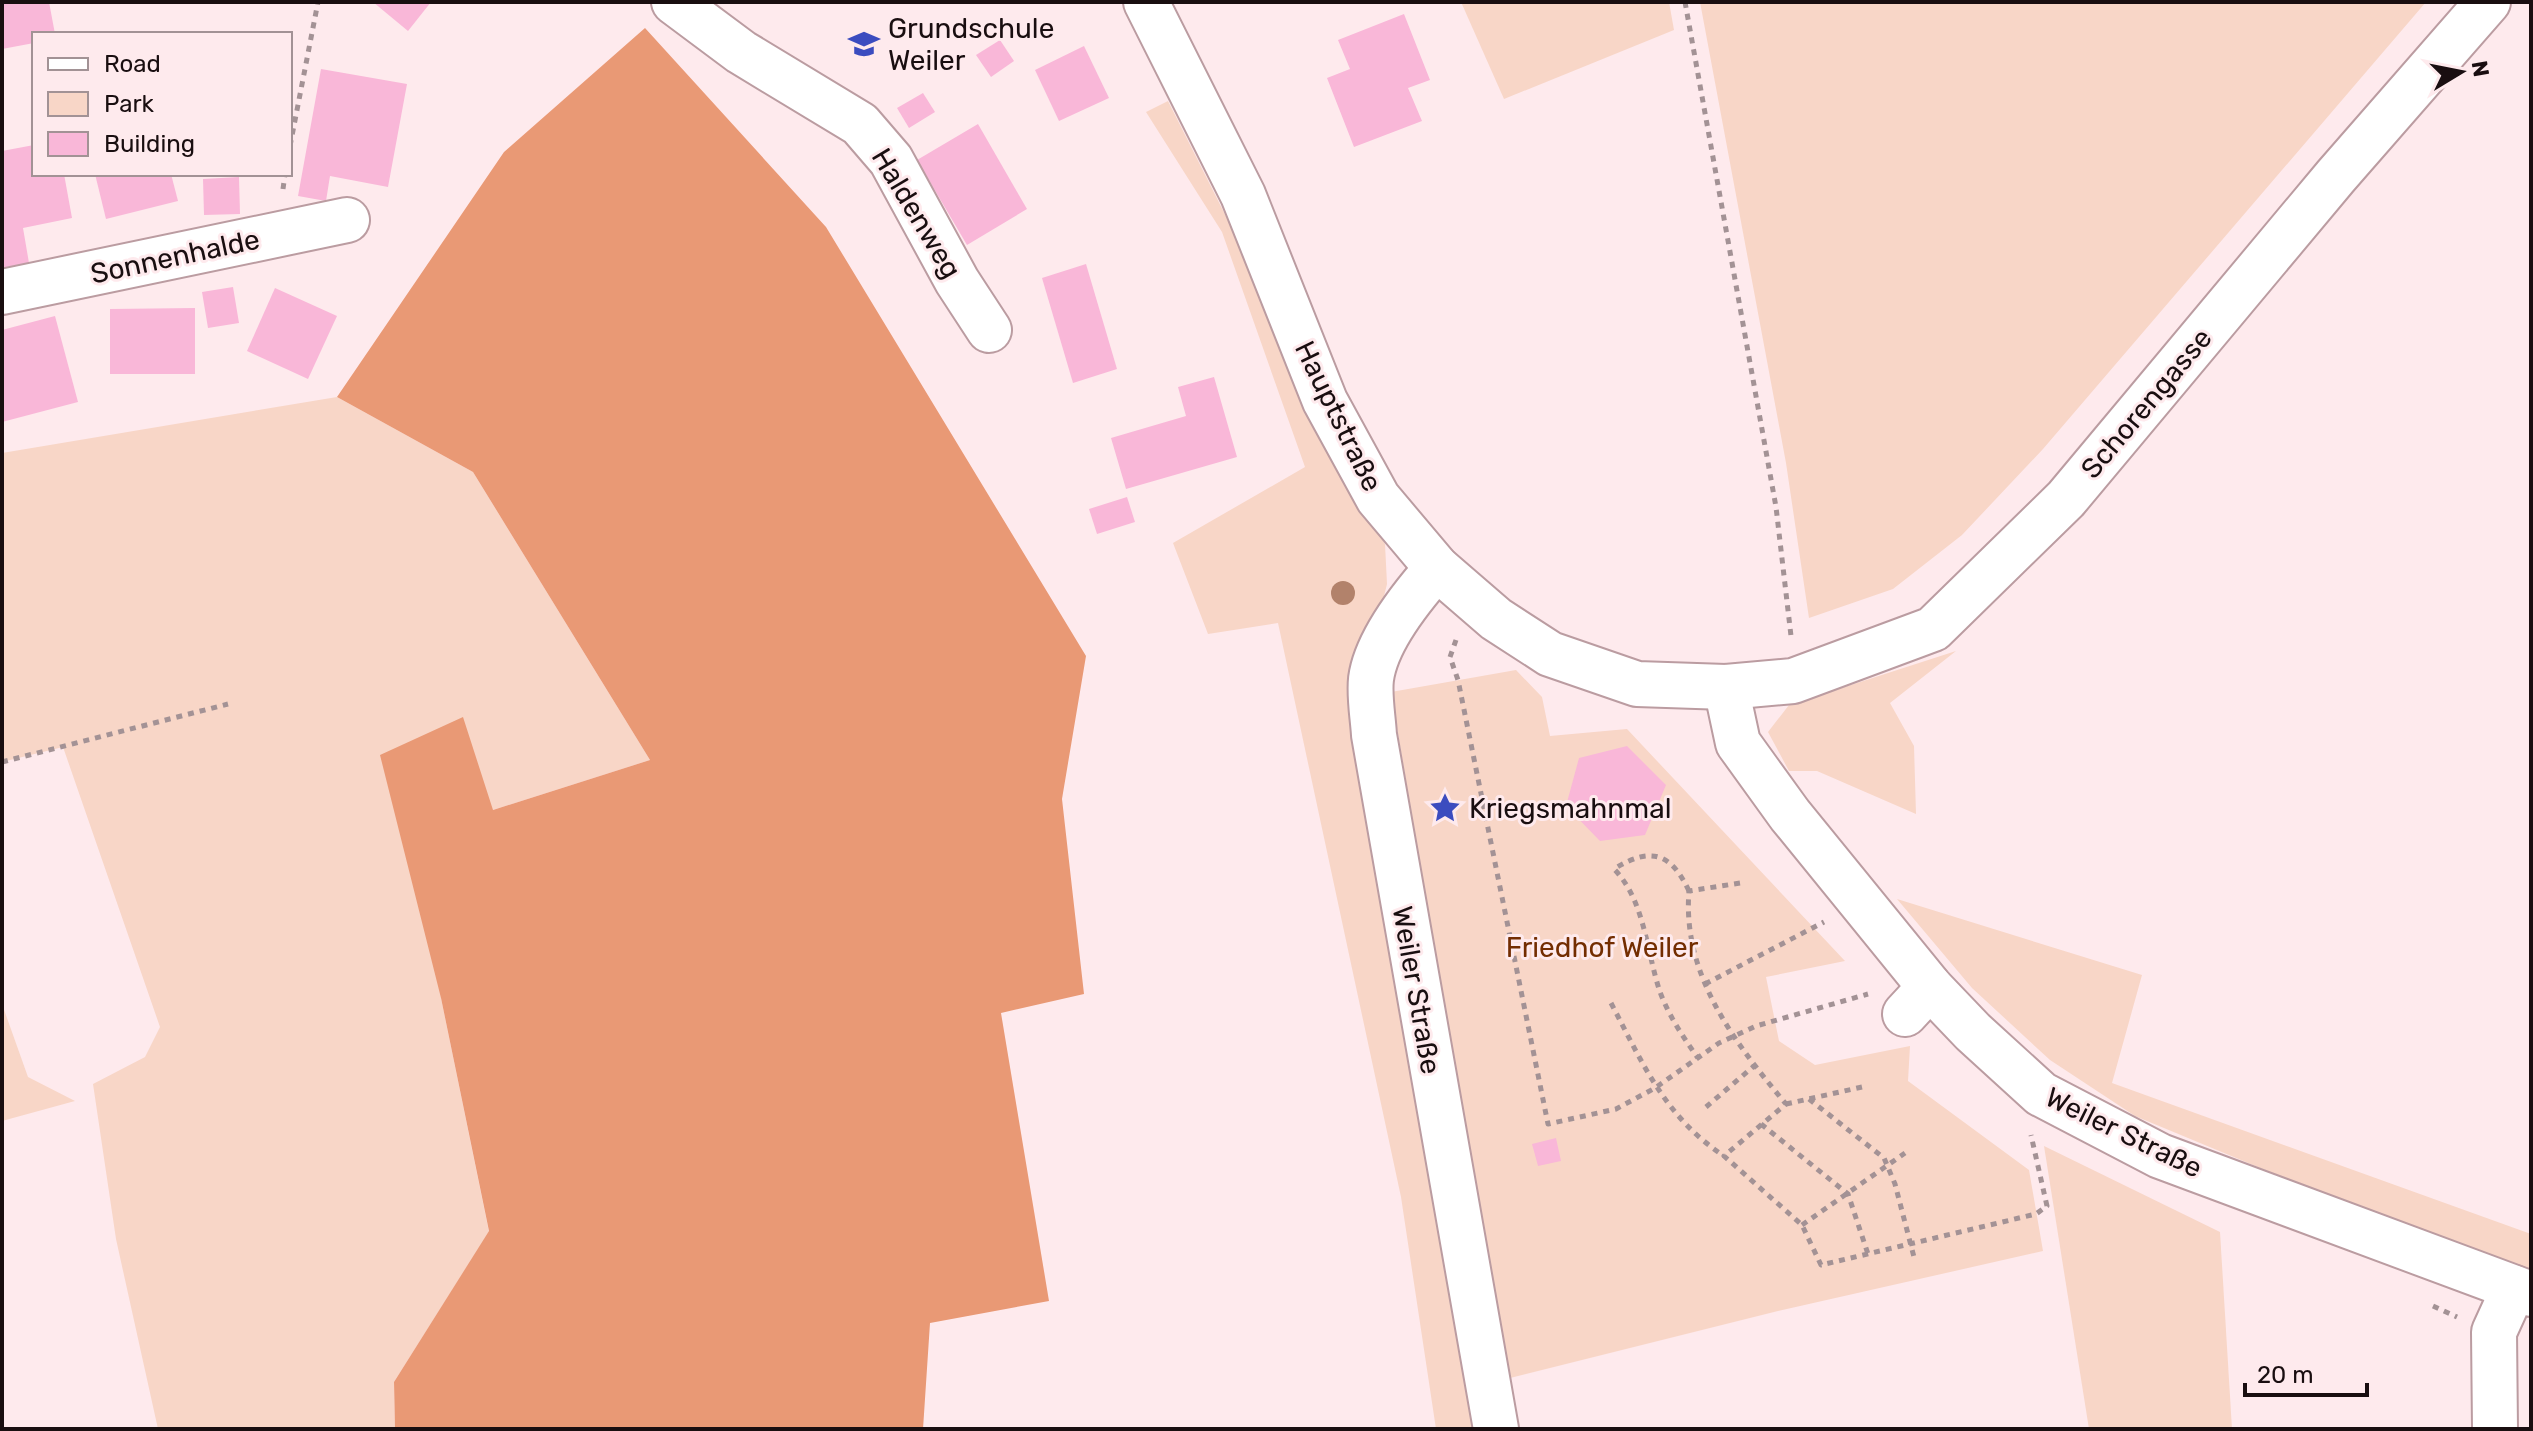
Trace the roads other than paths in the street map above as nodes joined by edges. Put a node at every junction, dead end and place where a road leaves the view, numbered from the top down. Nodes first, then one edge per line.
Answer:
1 (674, 2) edge
2 (1146, 2) edge
3 (2488, 2) edge
4 (347, 220) dead end
5 (2, 292) edge
6 (989, 330) dead end
7 (1437, 568) junction
8 (1726, 687) junction
9 (2522, 1291) edge
10 (1496, 1429) edge
11 (2495, 1429) edge

1 - 6 street, Haldenweg
2 - 7 street, Hauptstraße
3 - 8 street, Schorengasse
4 - 5 street, Sonnenhalde
7 - 8 street, Hauptstraße
7 - 10 street, Weiler Straße
8 - 9 street, Weiler Straße
9 - 11 street, Weiler Straße

